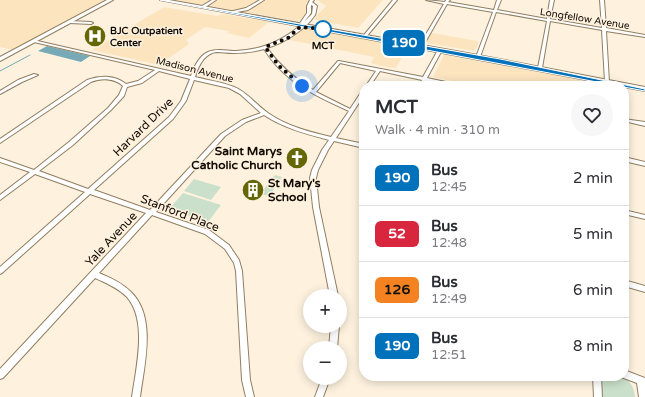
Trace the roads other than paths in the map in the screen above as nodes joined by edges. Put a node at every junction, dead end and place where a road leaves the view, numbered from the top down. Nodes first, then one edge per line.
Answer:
1 (162, 0) edge
2 (210, 0) edge
3 (214, 0) edge
4 (262, 0) edge
5 (394, 0) edge
6 (428, 0) edge
7 (499, 0) edge
8 (552, 0) edge
9 (602, 0) edge
10 (109, 1) edge
11 (312, 2) edge
12 (447, 2) edge
13 (253, 6) junction
14 (202, 7) junction
15 (495, 11) junction
16 (231, 12) junction
17 (254, 16) junction
18 (548, 20) junction
19 (70, 22) junction
20 (91, 23) dead end
21 (302, 25) junction
22 (604, 29) junction
23 (365, 36) junction
24 (645, 36) edge
25 (34, 41) junction
26 (421, 46) junction
27 (265, 47) junction
28 (440, 50) junction
29 (478, 57) junction
30 (0, 59) edge
31 (540, 68) junction
32 (158, 70) junction
33 (379, 70) junction
34 (36, 75) dead end
35 (192, 78) junction
36 (588, 78) junction
37 (425, 79) junction
38 (371, 81) edge
39 (435, 81) edge
40 (588, 81) edge
41 (602, 81) edge
42 (607, 81) edge
43 (125, 86) junction
44 (629, 86) edge
45 (645, 89) edge
46 (314, 92) junction
47 (0, 93) edge
48 (359, 100) edge
49 (352, 111) junction
50 (264, 113) junction
51 (629, 121) edge
52 (645, 124) edge
53 (334, 138) junction
54 (0, 141) edge
55 (359, 145) edge
56 (0, 160) edge
57 (629, 160) edge
58 (645, 164) edge
59 (34, 172) junction
60 (89, 191) junction
61 (0, 198) edge
62 (150, 213) junction
63 (629, 213) edge
64 (645, 217) edge
65 (0, 270) edge
66 (94, 274) junction
67 (629, 284) edge
68 (333, 289) edge
69 (645, 289) edge
70 (0, 375) edge
71 (629, 376) edge
72 (597, 381) edge
73 (643, 381) edge
74 (323, 385) edge
75 (136, 397) edge
76 (250, 397) edge
77 (319, 397) edge
78 (598, 397) edge
79 (643, 397) edge

1 - 14 main road
2 - 14 street
3 - 14 street
4 - 13 street
5 - 23 street
6 - 12 street, Longfellow Avenue
7 - 15 street
8 - 18 street
9 - 22 street
10 - 19 main road
11 - 21 street, Harvard Drive
12 - 15 street, Longfellow Avenue
12 - 26 street
13 - 16 street
13 - 17 street
14 - 16 main road
15 - 18 street, Longfellow Avenue
15 - 29 street
16 - 17 main road
17 - 21 main road
18 - 22 street, Longfellow Avenue
18 - 31 street
19 - 20 street
19 - 25 main road
21 - 23 main road
21 - 27 street, Harvard Drive
22 - 24 street, Longfellow Avenue
22 - 42 street
23 - 26 main road
25 - 30 main road
25 - 32 street, Madison Avenue
26 - 28 main road
27 - 35 street, Harvard Drive
27 - 46 street
28 - 29 main road
28 - 37 street
29 - 31 main road
31 - 36 main road
32 - 35 street, Madison Avenue
32 - 43 street
33 - 37 street
33 - 38 street
33 - 46 street
34 - 47 street
35 - 50 street, Madison Avenue
35 - 60 street, Harvard Drive
36 - 40 street
36 - 41 main road
37 - 39 street
43 - 54 street
43 - 59 street
44 - 45 main road
46 - 49 street
48 - 49 street
49 - 53 street
50 - 53 street, Madison Avenue
50 - 62 street, Yale Avenue
51 - 52 street
53 - 55 street, Madison Avenue
53 - 68 street
56 - 59 street, Stanford Place
57 - 58 street
59 - 60 street, Stanford Place
59 - 61 street
60 - 62 street, Stanford Place
60 - 65 street, Harvard Drive
62 - 66 street, Yale Avenue
62 - 76 street, Stanford Place
63 - 64 street
66 - 70 street, Yale Avenue
66 - 75 street
67 - 69 street
71 - 73 street
72 - 78 street
73 - 79 street
74 - 77 street

